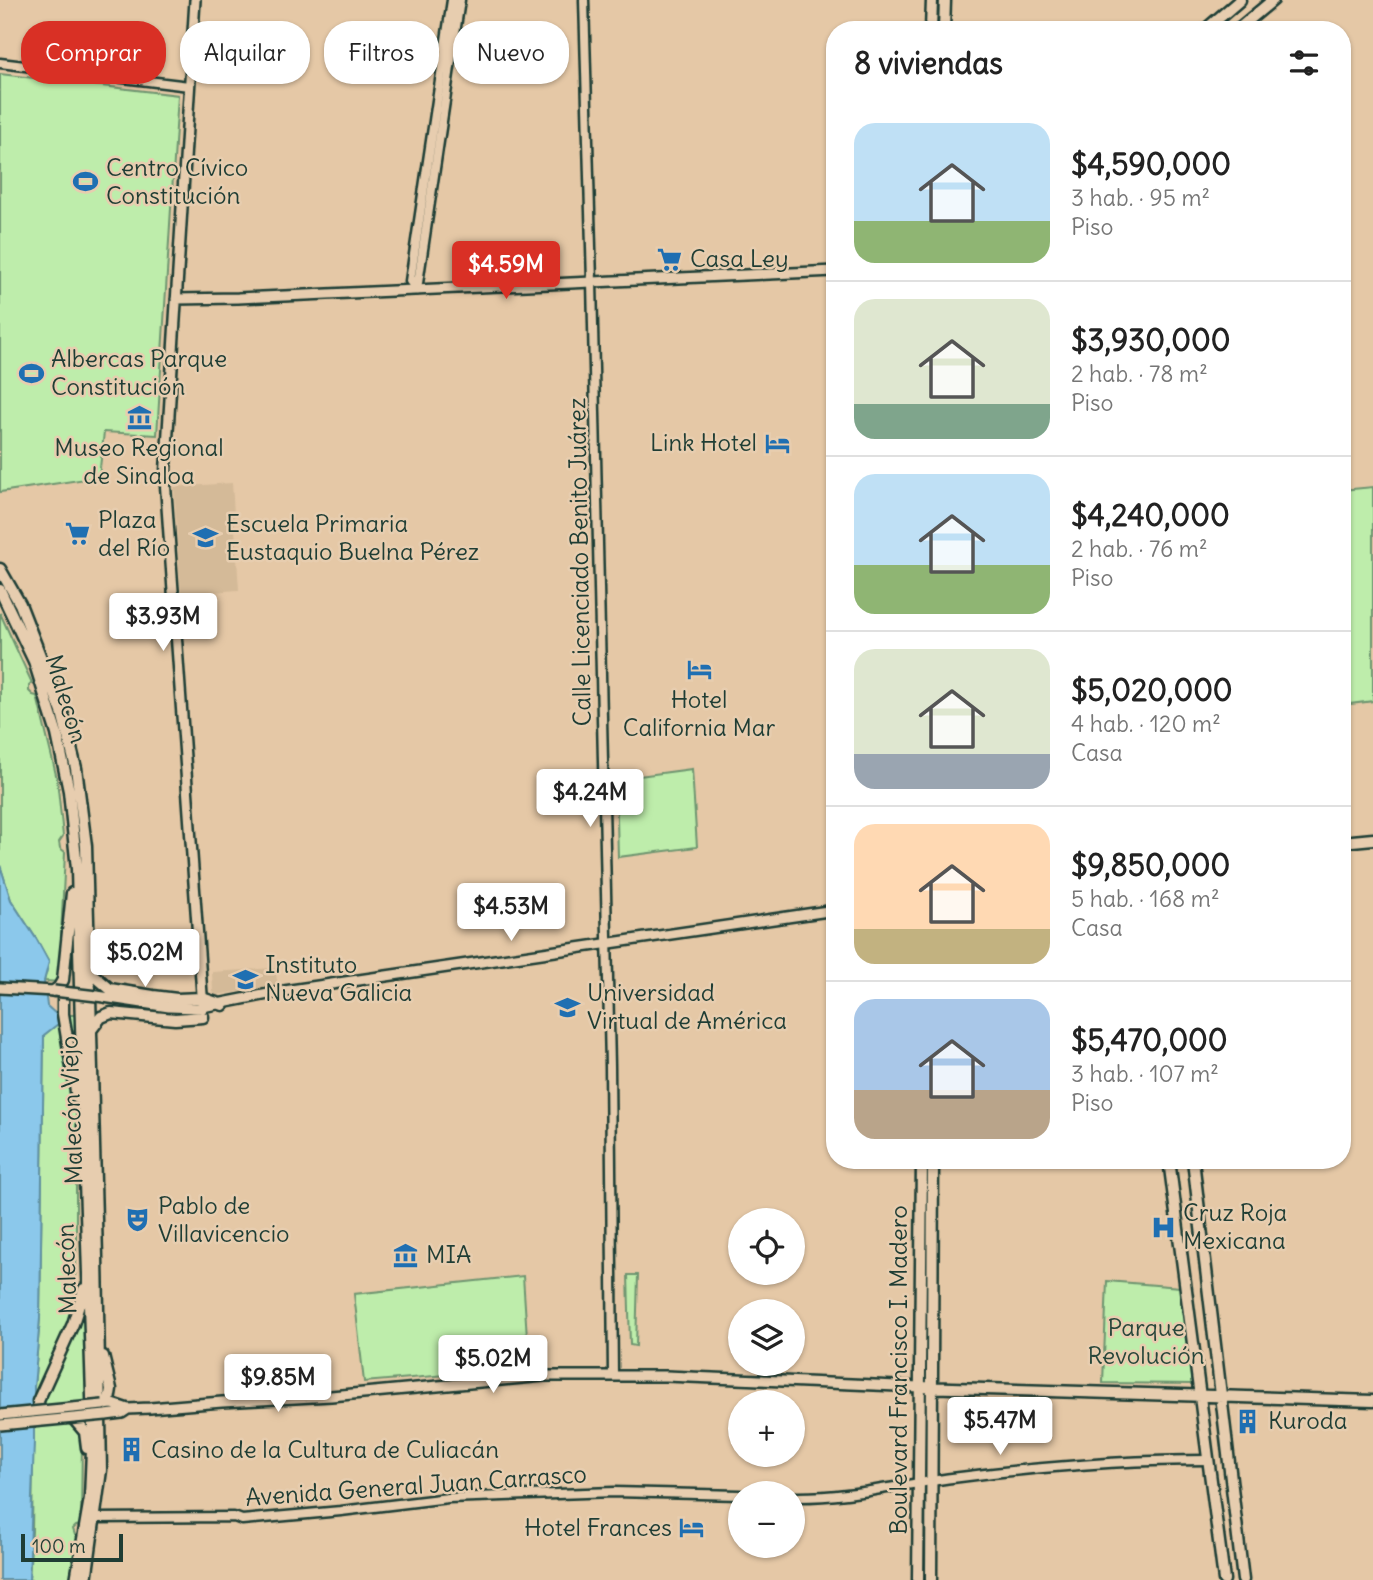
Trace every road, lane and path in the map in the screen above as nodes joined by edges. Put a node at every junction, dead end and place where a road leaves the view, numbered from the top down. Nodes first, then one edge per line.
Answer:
1 (195, 0) edge
2 (452, 0) edge
3 (460, 0) edge
4 (583, 0) edge
5 (932, 0) edge
6 (945, 0) edge
7 (1240, 0) edge
8 (1273, 0) edge
9 (931, 21) edge
10 (944, 21) edge
11 (1216, 21) edge
12 (1248, 21) edge
13 (0, 63) edge
14 (189, 86) junction
15 (826, 271) edge
16 (592, 282) junction
17 (417, 290) junction
18 (176, 299) junction
19 (0, 569) edge
20 (0, 591) edge
21 (20, 604) junction
22 (1373, 839) edge
23 (1351, 841) edge
24 (77, 872) junction
25 (826, 911) edge
26 (607, 944) junction
27 (90, 972) junction
28 (0, 988) edge
29 (59, 991) junction
30 (223, 1005) joint
31 (203, 1007) junction
32 (90, 1031) junction
33 (83, 1125) junction
34 (922, 1169) edge
35 (933, 1169) edge
36 (1170, 1169) edge
37 (1194, 1169) edge
38 (88, 1276) junction
39 (99, 1339) junction
40 (613, 1375) junction
41 (920, 1387) junction
42 (933, 1388) junction
43 (1200, 1395) junction
44 (1221, 1396) junction
45 (1373, 1401) edge
46 (105, 1408) junction
47 (38, 1412) junction
48 (0, 1415) edge
49 (73, 1418) junction
50 (0, 1425) edge
51 (1209, 1460) junction
52 (932, 1481) junction
53 (919, 1482) junction
54 (91, 1483) junction
55 (728, 1495) edge
56 (805, 1497) edge
57 (95, 1518) junction
58 (76, 1580) edge
59 (86, 1580) edge
60 (918, 1580) edge
61 (931, 1580) edge
62 (1224, 1580) edge
63 (1242, 1580) edge

1 - 14 main road
2 - 17 street
3 - 17 street
4 - 16 street, Calle Licenciado Benito Juárez
5 - 9 main road
6 - 10 main road
7 - 11 main road
8 - 12 main road
13 - 14 street
14 - 18 main road
15 - 16 main road
16 - 17 main road
16 - 26 street, Calle Licenciado Benito Juárez
17 - 18 main road
18 - 31 main road
19 - 21 main road, Malecón Viejo
20 - 21 main road
20 - 24 main road, Malecón
21 - 27 main road, Malecón Viejo
22 - 23 main road
24 - 29 main road
24 - 33 main road, Malecón
25 - 26 main road
26 - 30 main road
26 - 40 street, Calle Licenciado Benito Juárez
27 - 31 main road
27 - 32 main road, Malecón Viejo
28 - 29 main road
29 - 31 main road, bridge
29 - 33 main road
30 - 31 main road
31 - 32 main road
32 - 39 main road, Malecón Viejo
33 - 38 main road, Malecón
34 - 41 main road, Boulevard Francisco I. Madero
35 - 42 main road, Boulevard Francisco I. Madero
36 - 43 main road
37 - 44 main road
38 - 47 main road
38 - 54 main road, Malecón
39 - 46 main road
39 - 57 main road, Malecón Viejo
40 - 41 main road
40 - 46 main road
41 - 42 main road
41 - 53 main road, Boulevard Francisco I. Madero
42 - 43 main road
42 - 52 main road, Boulevard Francisco I. Madero
43 - 44 main road
43 - 51 main road
44 - 45 main road
44 - 63 main road
46 - 47 main road, bridge
46 - 49 main road, bridge
47 - 48 main road, bridge
49 - 50 main road, bridge
49 - 54 main road
51 - 52 street
51 - 62 main road
52 - 53 street
52 - 61 main road, Boulevard Francisco I. Madero
53 - 56 street
53 - 60 main road, Boulevard Francisco I. Madero
54 - 58 main road, Malecón
55 - 57 street, Avenida General Juan Carrasco
57 - 59 main road, Malecón Viejo

